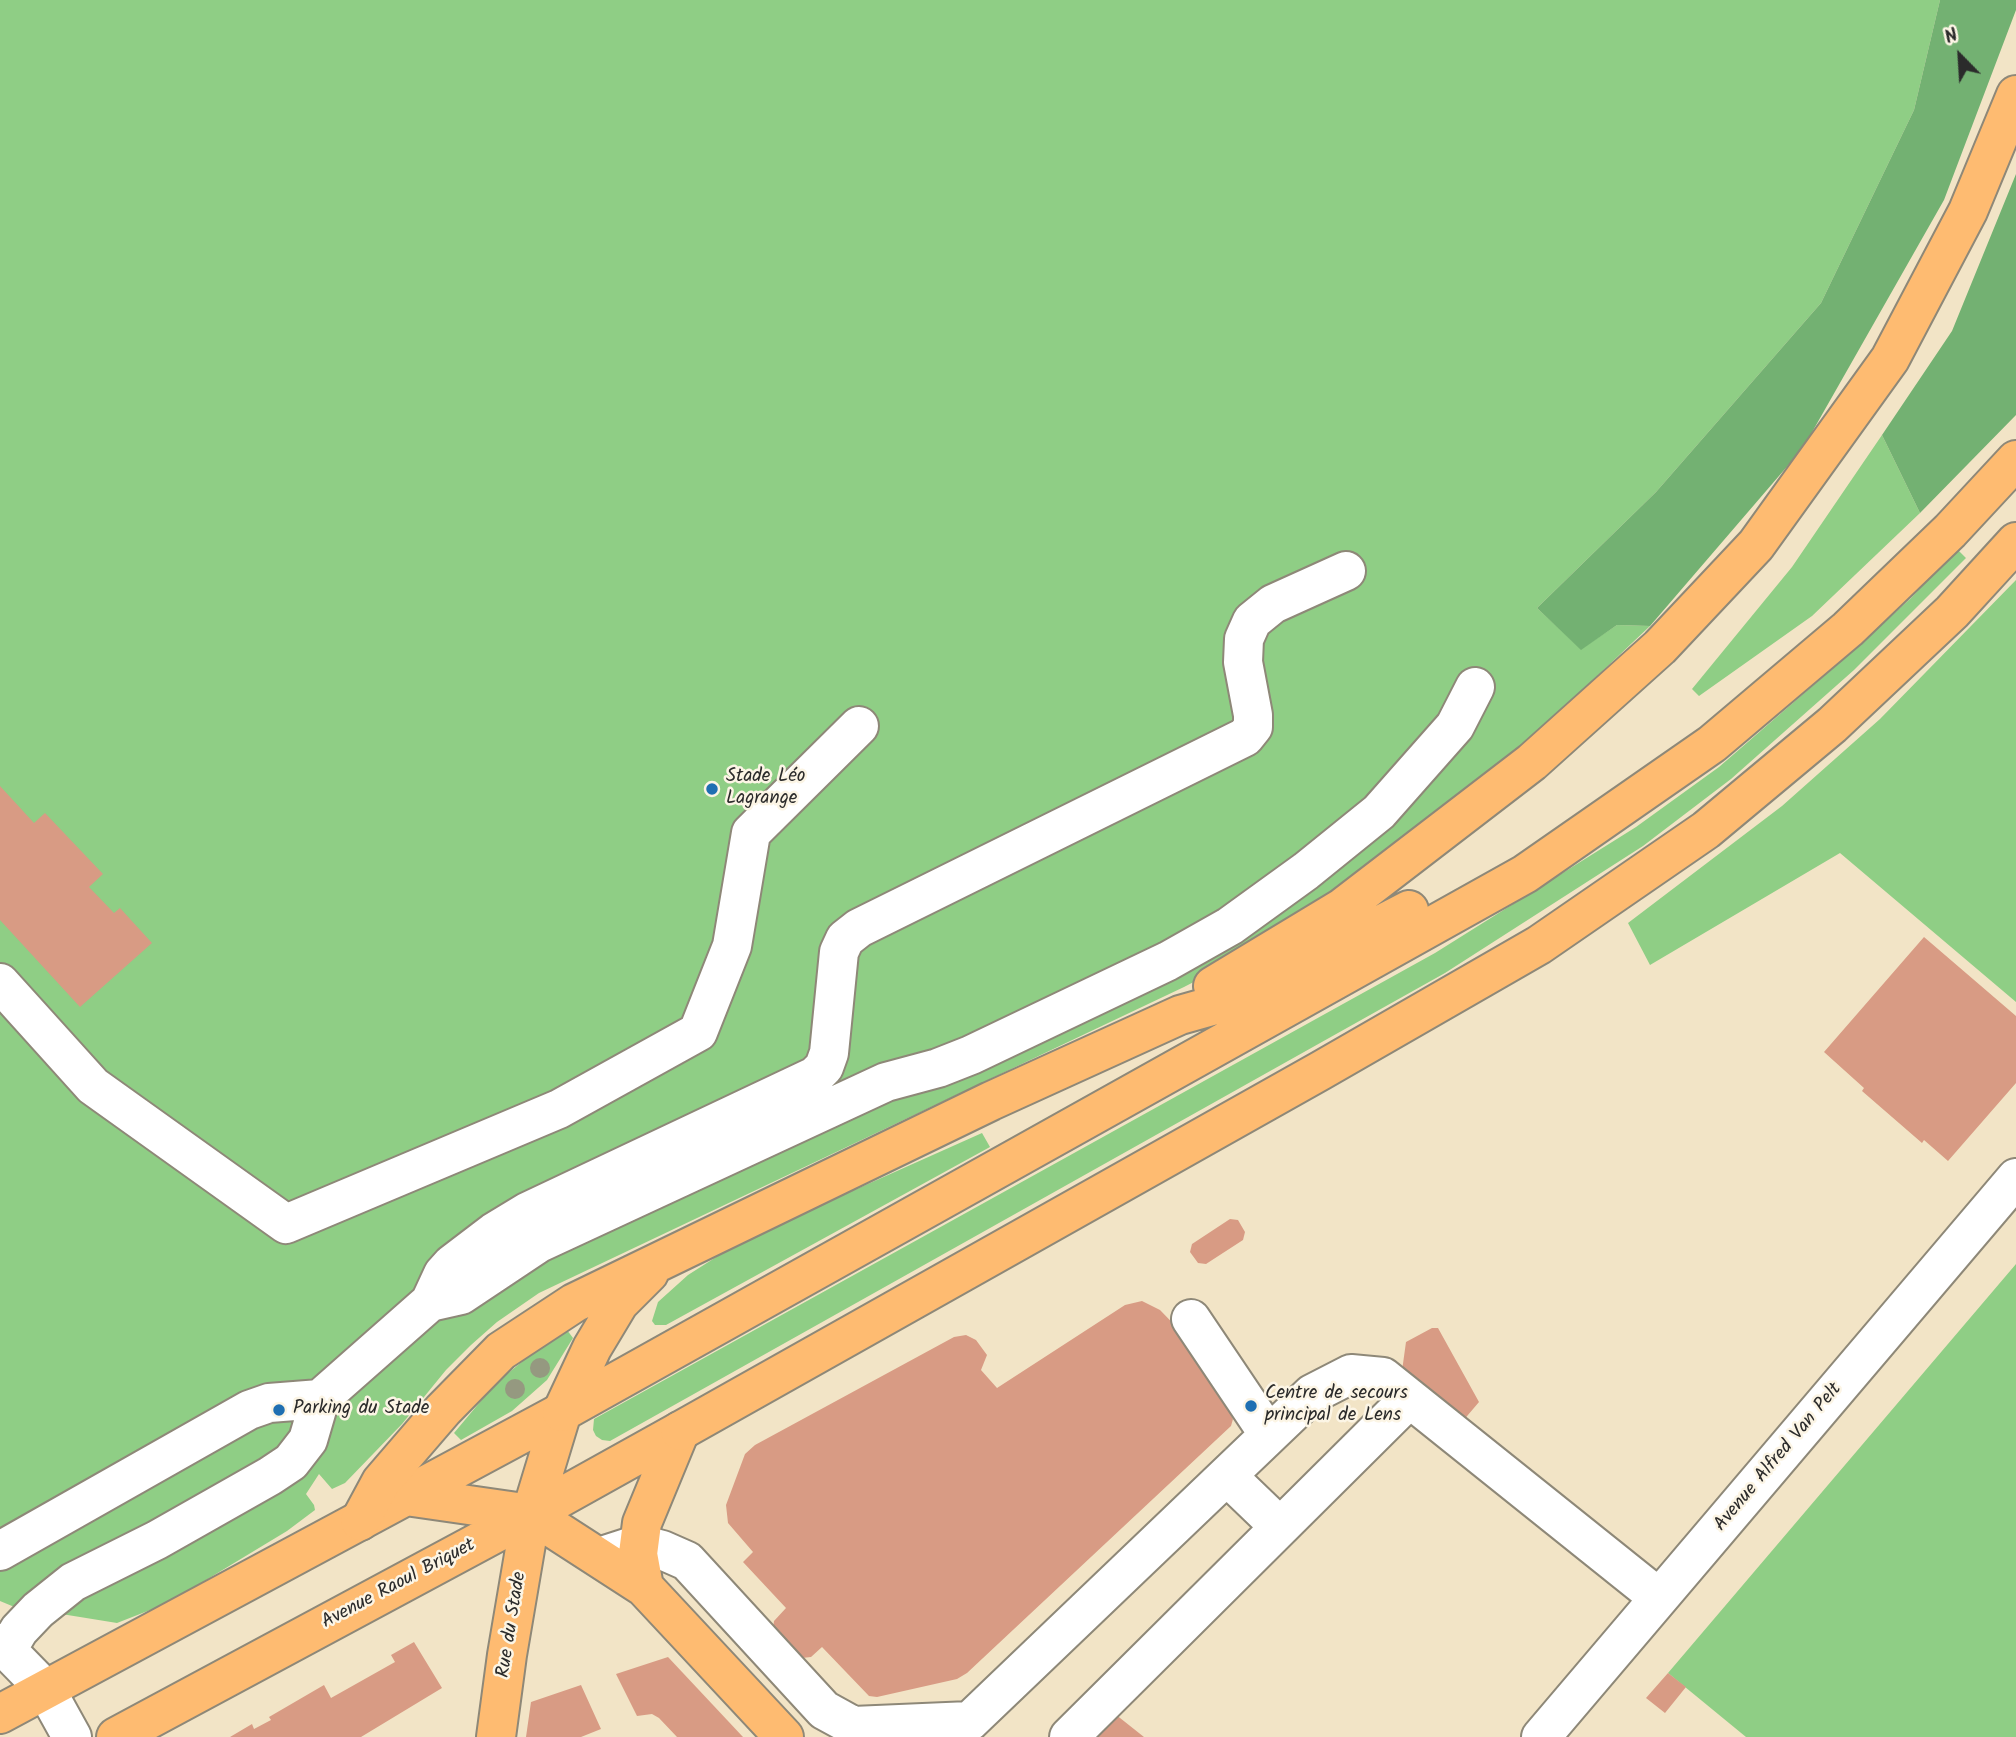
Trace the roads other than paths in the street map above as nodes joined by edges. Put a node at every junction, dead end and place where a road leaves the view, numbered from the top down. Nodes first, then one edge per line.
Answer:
1 (2016, 96) edge
2 (2016, 460) edge
3 (2016, 542) edge
4 (1346, 571) dead end
5 (1475, 687) dead end
6 (859, 726) dead end
7 (1525, 874) junction
8 (0, 983) edge
9 (1180, 1015) junction
10 (2016, 1178) edge
11 (665, 1257) junction
12 (430, 1302) junction
13 (1191, 1319) dead end
14 (320, 1399) junction
15 (1409, 1399) junction
16 (562, 1412) junction
17 (680, 1431) junction
18 (1269, 1436) junction
19 (1227, 1476) junction
20 (407, 1496) junction
21 (531, 1514) junction
22 (360, 1521) junction
23 (1280, 1527) junction
24 (639, 1545) junction
25 (0, 1551) edge
26 (598, 1558) junction
27 (644, 1587) junction
28 (1659, 1598) junction
29 (4, 1647) edge
30 (46, 1690) junction
31 (0, 1714) edge
32 (978, 1729) edge
33 (72, 1737) edge
34 (116, 1737) edge
35 (496, 1737) edge
36 (784, 1737) edge
37 (1069, 1737) edge
38 (1541, 1737) edge

1 - 9 main road
2 - 7 main road
3 - 17 main road, Avenue Raoul Briquet
4 - 12 street
5 - 12 street
6 - 8 street
7 - 9 main road
7 - 16 main road
9 - 11 main road
10 - 28 street, Avenue Alfred Van Pelt
11 - 16 main road, Rue du Stade
11 - 22 main road
12 - 14 street
13 - 18 street
14 - 25 street
14 - 29 street
15 - 18 street
15 - 23 street
15 - 28 street
16 - 20 main road
16 - 21 main road, Rue du Stade
17 - 21 main road, Avenue Raoul Briquet
17 - 24 main road
18 - 19 street
19 - 23 street
19 - 32 street
20 - 21 main road
20 - 22 main road
21 - 26 main road
21 - 34 main road, Avenue Raoul Briquet
21 - 35 main road, Rue du Stade
22 - 30 main road
23 - 37 street
24 - 26 street
24 - 27 main road
24 - 32 street
26 - 27 main road
27 - 36 main road
28 - 38 street, Avenue Alfred Van Pelt
29 - 30 street
30 - 31 main road
30 - 33 street

